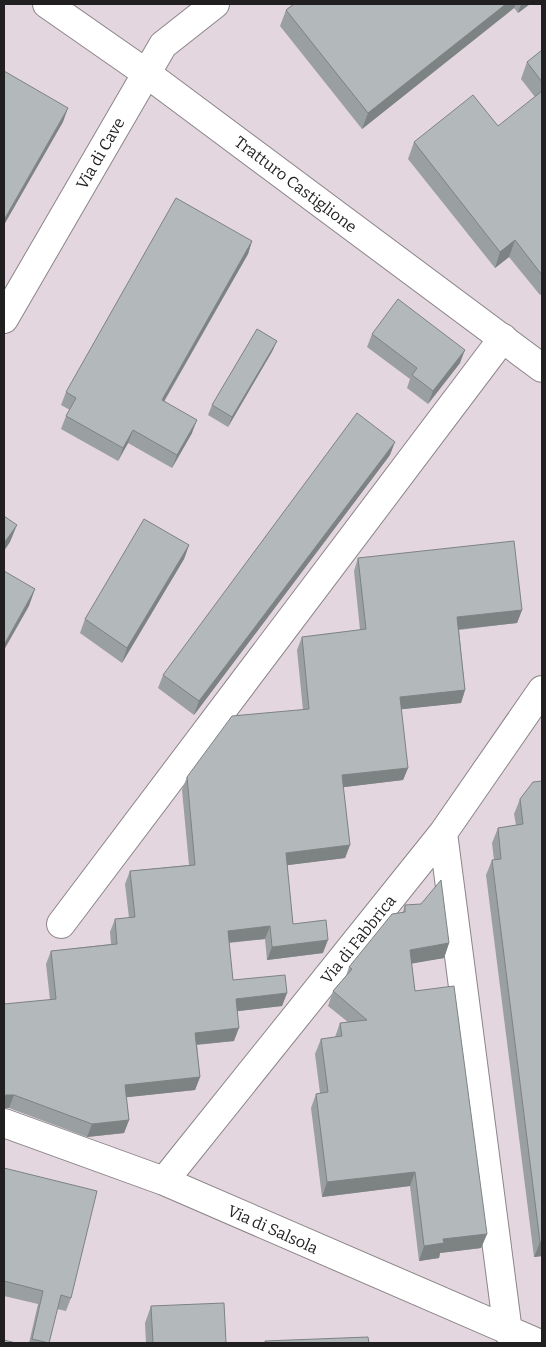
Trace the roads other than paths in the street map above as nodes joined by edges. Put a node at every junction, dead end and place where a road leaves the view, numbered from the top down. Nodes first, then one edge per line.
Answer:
1 (47, 4) edge
2 (215, 4) edge
3 (146, 74) junction
4 (4, 319) edge
5 (503, 338) junction
6 (542, 368) edge
7 (542, 690) edge
8 (442, 833) junction
9 (61, 924) dead end
10 (4, 1123) edge
11 (164, 1181) junction
12 (508, 1332) junction
13 (538, 1343) edge

1 - 3 street, Tratturo Castiglione
2 - 3 street, Via di Cave
3 - 4 street, Via di Cave
3 - 5 street, Tratturo Castiglione
5 - 6 street, Tratturo Castiglione
5 - 9 street
7 - 8 street, Via di Fabbrica
8 - 11 street, Via di Fabbrica
8 - 12 street
10 - 11 street, Via di Salsola
11 - 12 street, Via di Salsola
12 - 13 street, Via di Salsola

